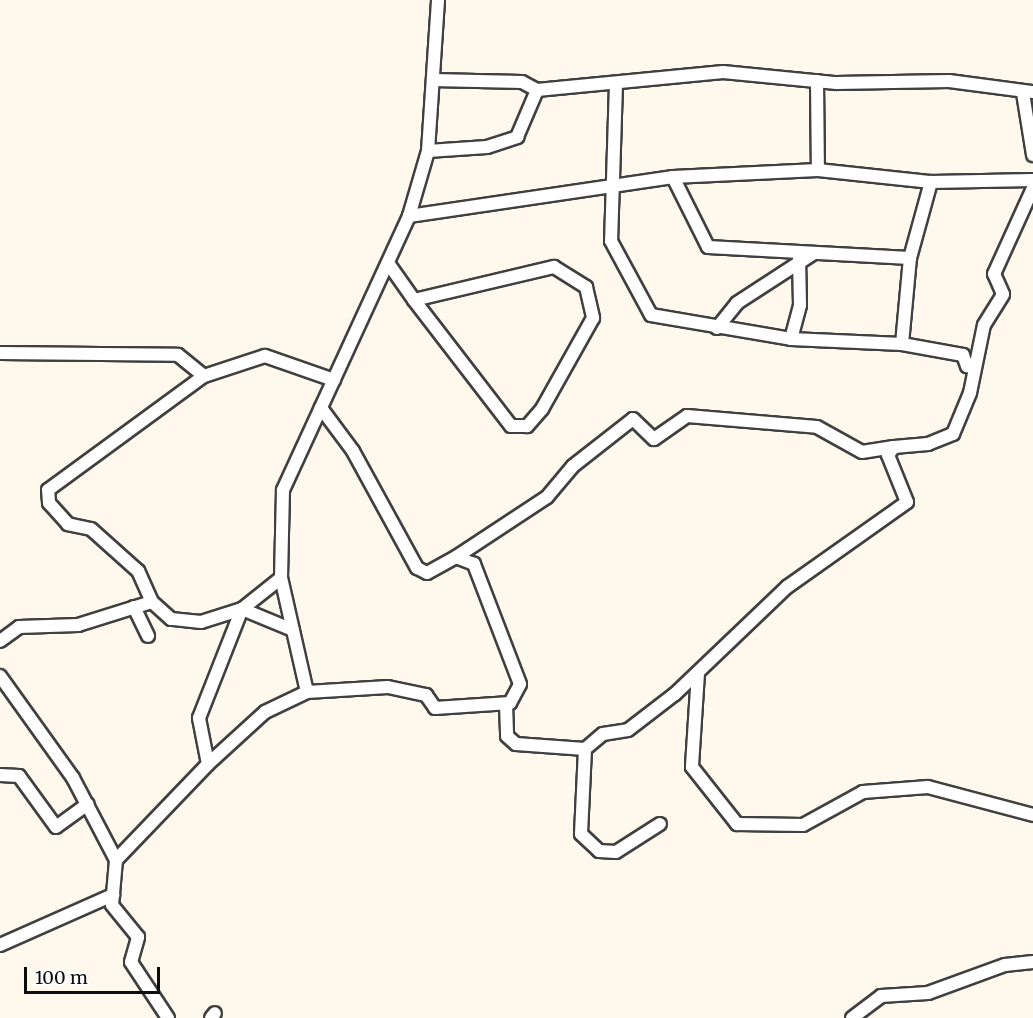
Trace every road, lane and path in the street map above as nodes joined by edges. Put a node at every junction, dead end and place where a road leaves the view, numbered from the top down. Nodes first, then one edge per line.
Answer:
1 (438, 0) edge
2 (433, 80) junction
3 (817, 81) junction
4 (616, 84) junction
5 (537, 90) junction
6 (1028, 92) edge
7 (428, 151) junction
8 (1033, 155) edge
9 (818, 170) junction
10 (673, 177) junction
11 (1033, 180) edge
12 (930, 182) junction
13 (614, 183) junction
14 (1033, 188) edge
15 (409, 216) junction
16 (799, 257) junction
17 (910, 258) junction
18 (388, 263) junction
19 (414, 300) junction
20 (717, 328) junction
21 (791, 339) junction
22 (902, 344) junction
23 (0, 353) edge
24 (975, 366) junction
25 (204, 376) junction
26 (334, 380) junction
27 (321, 408) junction
28 (894, 447) junction
29 (456, 557) junction
30 (281, 578) junction
31 (152, 602) junction
32 (135, 607) junction
33 (242, 609) junction
34 (293, 630) junction
35 (148, 636) dead end
36 (0, 640) edge
37 (698, 673) junction
38 (0, 676) edge
39 (307, 692) junction
40 (506, 704) junction
41 (585, 749) junction
42 (208, 764) junction
43 (0, 775) edge
44 (88, 804) junction
45 (1033, 815) edge
46 (660, 824) dead end
47 (116, 860) junction
48 (113, 895) junction
49 (0, 945) edge
50 (1033, 962) edge
51 (168, 1018) edge
52 (852, 1018) edge

1 - 2 street
2 - 5 street
2 - 7 street
3 - 4 street
3 - 6 street
3 - 9 street
4 - 5 street
4 - 13 street
5 - 7 street
6 - 8 street
7 - 15 street
9 - 10 street
9 - 12 street
10 - 13 street
10 - 16 street
11 - 12 street
12 - 17 street
13 - 15 street
13 - 20 street
14 - 24 street
15 - 18 street
16 - 17 street
16 - 20 street
16 - 21 street
17 - 22 street
18 - 19 street
18 - 26 street
19 - 19 street
20 - 21 street
21 - 22 street
22 - 24 street
23 - 25 street
24 - 28 street
25 - 26 street
25 - 31 street
26 - 27 street
27 - 29 street
27 - 30 street
28 - 29 street
28 - 37 street
29 - 40 street
30 - 33 street
30 - 34 street
31 - 32 street
31 - 33 street
32 - 35 street
32 - 36 street
33 - 34 street
33 - 42 street
34 - 39 street
37 - 41 street
37 - 45 street
38 - 44 street
39 - 40 street
39 - 42 street
40 - 41 street
41 - 46 street
42 - 47 street
43 - 44 street
44 - 47 street
47 - 48 street
48 - 49 street
48 - 51 street
50 - 52 street

